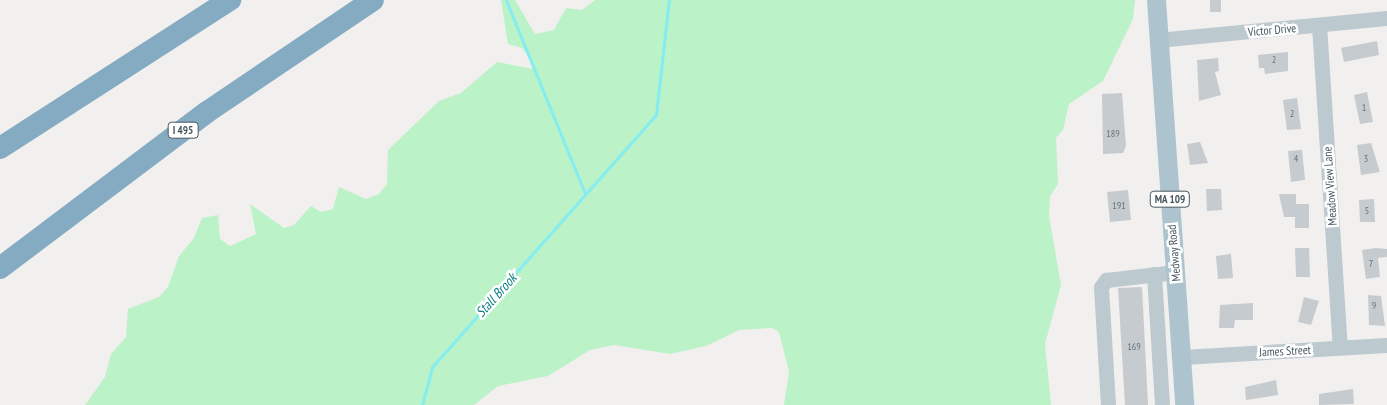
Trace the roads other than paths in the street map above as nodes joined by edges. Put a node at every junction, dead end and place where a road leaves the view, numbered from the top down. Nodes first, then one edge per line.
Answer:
1 (230, 0) edge
2 (373, 0) edge
3 (1151, 0) edge
4 (1156, 0) edge
5 (1387, 18) edge
6 (1319, 25) junction
7 (1157, 40) junction
8 (0, 148) edge
9 (0, 268) edge
10 (1176, 272) junction
11 (1154, 274) junction
12 (1387, 346) edge
13 (1340, 347) junction
14 (1183, 357) junction
15 (1161, 404) edge
16 (1184, 404) edge
17 (1108, 405) edge

1 - 8 highway
2 - 9 highway, I 495
3 - 7 main road, Medway Road / MA 109
4 - 7 main road, Medway Road / MA 109
5 - 6 street, Victor Drive
6 - 7 street, Victor Drive
6 - 13 street, Meadow View Lane
7 - 10 main road, Medway Road / MA 109
10 - 11 street
10 - 14 main road, Medway Road / MA 109
11 - 15 street
11 - 17 street
12 - 13 street, James Street
13 - 14 street, James Street
14 - 16 main road, Medway Road / MA 109
15 - 16 street

